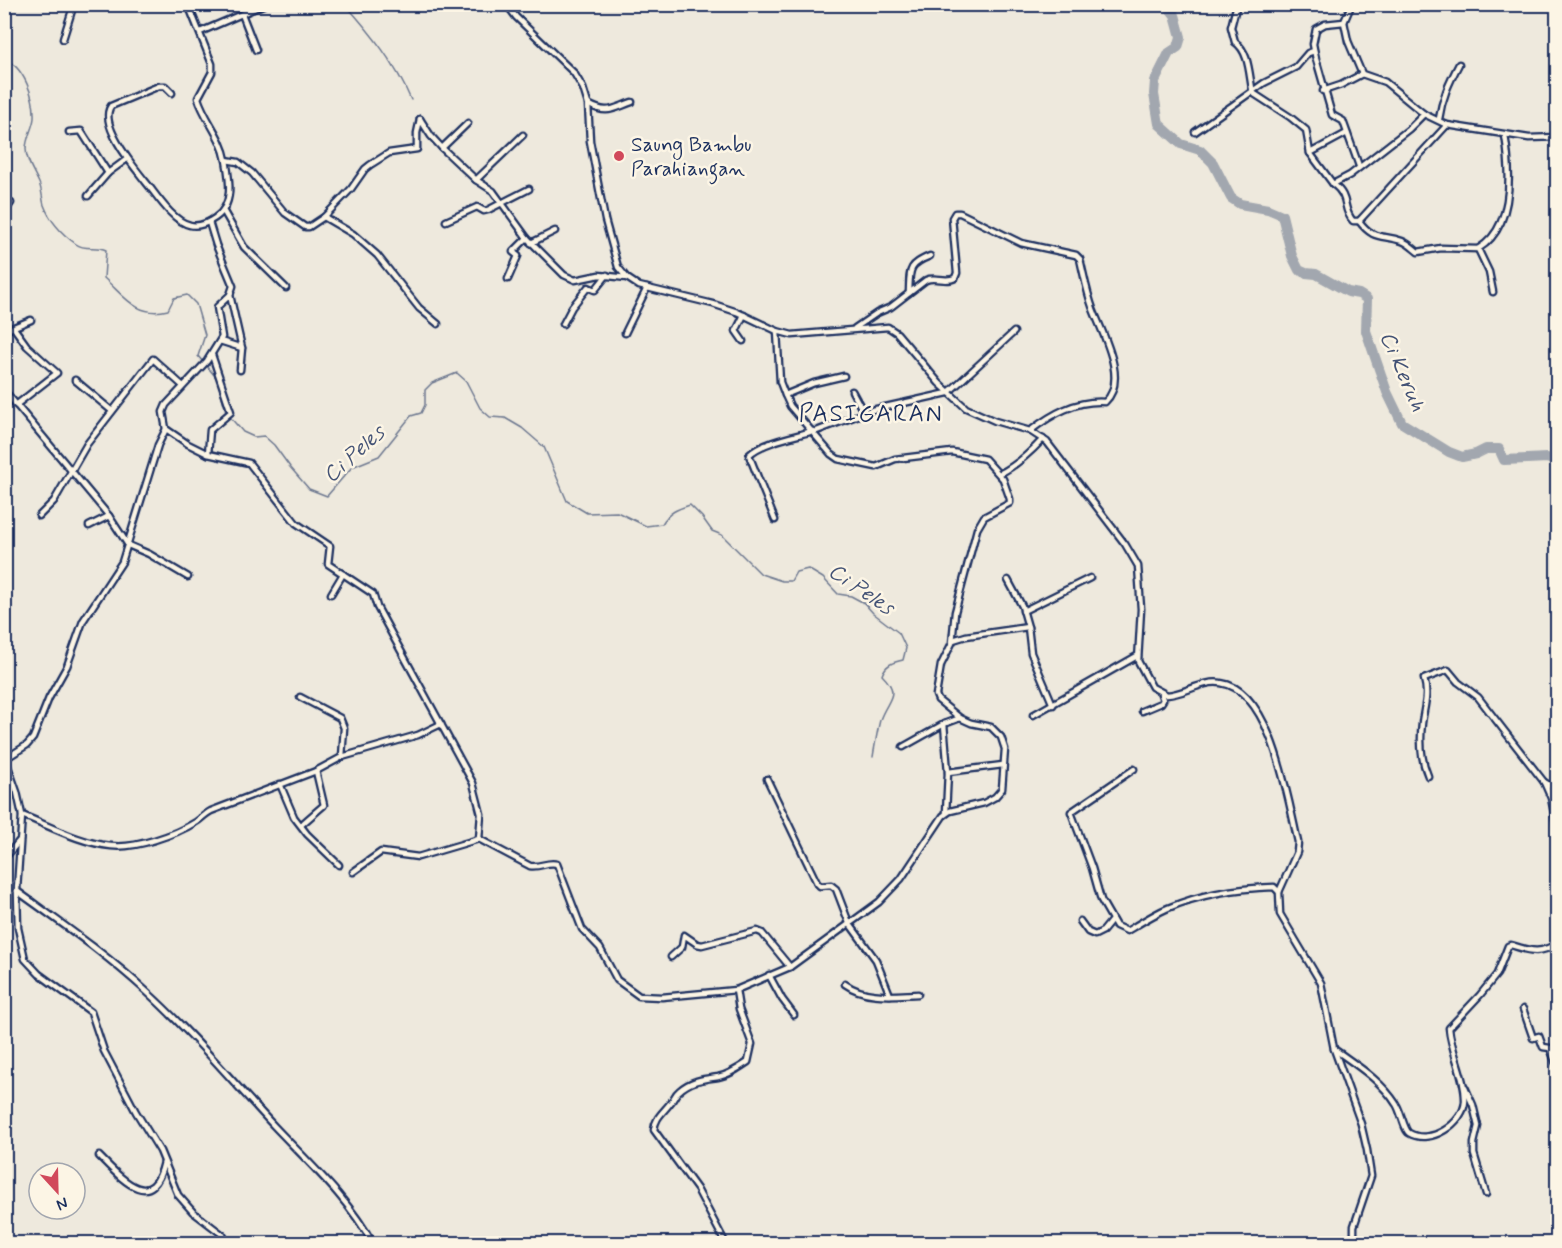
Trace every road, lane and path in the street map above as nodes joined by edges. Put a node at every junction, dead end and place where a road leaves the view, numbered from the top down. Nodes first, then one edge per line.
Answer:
1 (74, 4) edge
2 (188, 4) edge
3 (266, 4) edge
4 (512, 4) edge
5 (1237, 4) edge
6 (1344, 4) edge
7 (1349, 6) edge
8 (242, 14) junction
9 (1344, 21) junction
10 (200, 32) junction
11 (63, 39) dead end
12 (256, 50) dead end
13 (1314, 51) junction
14 (1459, 64) dead end
15 (1362, 74) junction
16 (1323, 91) junction
17 (172, 93) dead end
18 (1253, 93) junction
19 (632, 102) dead end
20 (588, 104) junction
21 (1424, 114) junction
22 (1439, 119) junction
23 (468, 123) dead end
24 (1448, 125) junction
25 (69, 132) dead end
26 (1195, 132) dead end
27 (1347, 133) junction
28 (523, 135) dead end
29 (1505, 135) junction
30 (1557, 137) edge
31 (442, 148) junction
32 (1310, 153) junction
33 (127, 159) junction
34 (226, 160) junction
35 (1359, 166) junction
36 (108, 173) junction
37 (476, 180) junction
38 (1333, 184) junction
39 (529, 189) dead end
40 (88, 196) dead end
41 (11, 203) dead end
42 (502, 205) junction
43 (224, 212) junction
44 (4, 213) edge
45 (324, 217) junction
46 (446, 221) dead end
47 (1359, 221) junction
48 (209, 222) junction
49 (4, 229) edge
50 (555, 231) dead end
51 (4, 234) edge
52 (527, 238) junction
53 (531, 243) junction
54 (1478, 249) junction
55 (930, 256) dead end
56 (606, 275) junction
57 (627, 278) junction
58 (508, 279) dead end
59 (286, 288) dead end
60 (647, 288) junction
61 (1493, 292) dead end
62 (909, 293) junction
63 (230, 295) junction
64 (744, 315) junction
65 (31, 320) dead end
66 (438, 324) dead end
67 (563, 324) dead end
68 (14, 328) junction
69 (852, 330) junction
70 (4, 331) edge
71 (777, 331) junction
72 (1014, 332) dead end
73 (625, 333) dead end
74 (220, 341) junction
75 (743, 341) dead end
76 (242, 348) junction
77 (212, 355) junction
78 (240, 370) dead end
79 (844, 376) dead end
80 (75, 380) dead end
81 (183, 386) junction
82 (4, 390) edge
83 (852, 391) dead end
84 (948, 393) junction
85 (785, 395) junction
86 (16, 405) junction
87 (112, 411) junction
88 (864, 413) junction
89 (166, 429) junction
90 (1030, 431) junction
91 (813, 432) junction
92 (1043, 439) junction
93 (207, 454) junction
94 (71, 472) junction
95 (999, 474) junction
96 (39, 516) dead end
97 (109, 516) junction
98 (775, 520) dead end
99 (89, 526) dead end
100 (128, 545) junction
101 (343, 574) junction
102 (188, 578) dead end
103 (1090, 578) dead end
104 (1008, 580) dead end
105 (331, 594) dead end
106 (1023, 611) junction
107 (1028, 627) junction
108 (953, 640) junction
109 (1137, 656) junction
110 (1161, 694) junction
111 (300, 698) dead end
112 (1053, 705) junction
113 (1142, 711) dead end
114 (1033, 715) dead end
115 (960, 718) junction
116 (441, 724) junction
117 (944, 724) junction
118 (903, 747) dead end
119 (342, 757) junction
120 (5, 758) edge
121 (1003, 765) junction
122 (1134, 769) dead end
123 (316, 771) junction
124 (948, 772) junction
125 (1428, 776) dead end
126 (767, 779) dead end
127 (1544, 782) junction
128 (280, 784) junction
129 (1557, 790) edge
130 (946, 813) junction
131 (22, 815) junction
132 (301, 825) junction
133 (1557, 834) edge
134 (479, 838) junction
135 (20, 840) junction
136 (4, 859) edge
137 (339, 865) dead end
138 (353, 872) dead end
139 (16, 890) junction
140 (1279, 892) junction
141 (1112, 920) junction
142 (1080, 921) dead end
143 (849, 923) junction
144 (1557, 943) edge
145 (671, 957) dead end
146 (790, 967) junction
147 (769, 975) junction
148 (845, 984) dead end
149 (736, 990) junction
150 (918, 994) dead end
151 (890, 995) junction
152 (1523, 1009) dead end
153 (794, 1015) dead end
154 (1334, 1049) junction
155 (1557, 1070) edge
156 (1462, 1082) junction
157 (99, 1156) dead end
158 (165, 1162) junction
159 (1486, 1194) dead end
160 (227, 1244) edge
161 (373, 1244) edge
162 (726, 1244) edge
163 (1357, 1244) edge

1 - 11 street
2 - 10 street
3 - 8 street
4 - 20 street
5 - 18 street
6 - 7 street
7 - 9 street
8 - 10 street
8 - 12 street
9 - 13 street
9 - 15 street
10 - 34 street
13 - 16 street
13 - 18 street
14 - 22 street
15 - 16 street
15 - 21 street
16 - 27 street
17 - 33 street
18 - 26 street
18 - 32 street
19 - 20 street
20 - 57 street
21 - 22 street
21 - 35 street
22 - 24 street
23 - 31 street
24 - 29 street
24 - 47 street
25 - 36 street
27 - 32 street
27 - 35 street
28 - 37 street
29 - 30 street
29 - 54 street
31 - 37 street
31 - 45 street
32 - 38 street
33 - 36 street
33 - 48 street
34 - 43 street
34 - 45 street
35 - 38 street
36 - 40 street
37 - 42 street
38 - 47 street
39 - 42 street
41 - 44 street
42 - 46 street
42 - 52 street
43 - 48 street
43 - 59 street
45 - 66 street
47 - 54 street
48 - 63 street
49 - 51 street
50 - 53 street
52 - 53 street
52 - 58 street
53 - 56 street
54 - 61 street
55 - 62 street
56 - 57 street
56 - 67 street
57 - 60 street
60 - 64 street
60 - 73 street
62 - 69 street
62 - 90 street
63 - 74 street
63 - 76 street
64 - 71 street
64 - 75 street
65 - 68 street
68 - 70 street
68 - 86 street
69 - 71 street
69 - 84 street
71 - 85 street
72 - 84 street
74 - 76 street
74 - 77 street
76 - 78 street
77 - 81 street
77 - 93 street
79 - 85 street
80 - 87 street
81 - 87 street
81 - 89 street
82 - 86 street
83 - 88 street
84 - 88 street
84 - 90 street
85 - 91 street
86 - 94 street
87 - 94 street
88 - 91 street
89 - 93 street
89 - 100 street
90 - 92 street
91 - 95 street
91 - 98 street
92 - 95 street
92 - 109 street
93 - 101 street
94 - 96 street
94 - 97 street
95 - 108 street
97 - 99 street
97 - 100 street
100 - 102 street
100 - 120 street
101 - 105 street
101 - 116 street
103 - 106 street
104 - 106 street
106 - 107 street
107 - 108 street
107 - 112 street
108 - 115 street
109 - 110 street
109 - 112 street
110 - 113 street
110 - 140 street
111 - 119 street
112 - 114 street
115 - 117 street
115 - 121 street
116 - 119 street
116 - 134 street
117 - 118 street
117 - 124 street
119 - 123 street
120 - 131 street
121 - 124 street
121 - 130 street
122 - 141 street
123 - 128 street
123 - 132 street
124 - 130 street
125 - 127 street
126 - 143 street
127 - 129 street
127 - 133 street
128 - 131 street
128 - 132 street
130 - 143 street
131 - 135 street
132 - 137 street
134 - 138 street
134 - 149 street
135 - 136 street
135 - 139 street
139 - 158 street
139 - 161 street
140 - 141 street
140 - 154 street
141 - 142 street
143 - 146 street
143 - 151 street
144 - 156 street
145 - 146 street
146 - 147 street
147 - 149 street
147 - 153 street
148 - 151 street
149 - 162 street
150 - 151 street
152 - 155 street
154 - 156 street
154 - 163 street
156 - 159 street
157 - 158 street
158 - 160 street

